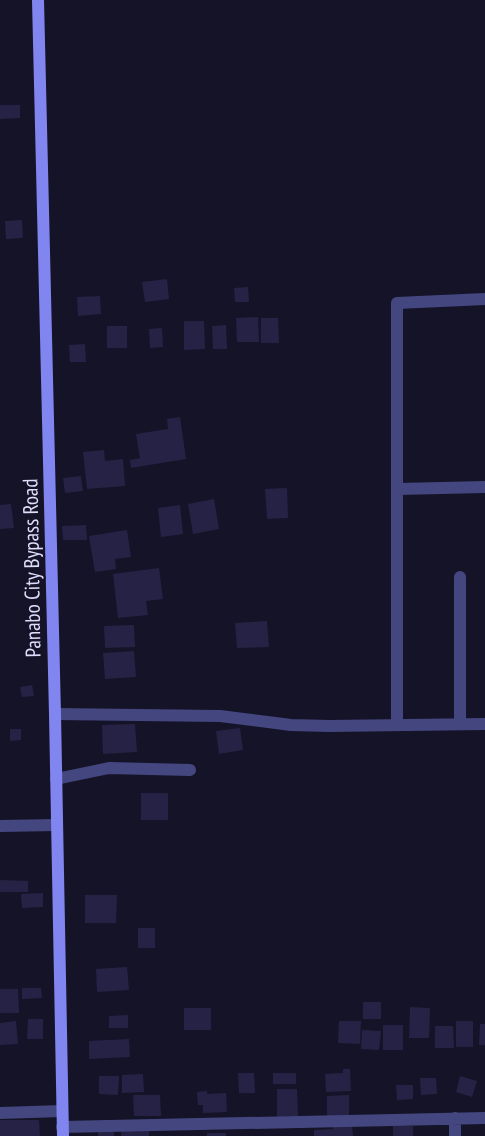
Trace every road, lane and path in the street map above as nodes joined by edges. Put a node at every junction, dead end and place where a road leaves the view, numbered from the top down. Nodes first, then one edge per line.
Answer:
1 (38, 0) edge
2 (485, 299) edge
3 (485, 487) edge
4 (397, 489) junction
5 (460, 577) dead end
6 (55, 714) junction
7 (460, 724) junction
8 (485, 724) edge
9 (397, 725) junction
10 (190, 770) dead end
11 (56, 779) junction
12 (57, 825) junction
13 (0, 826) edge
14 (62, 1111) junction
15 (0, 1113) edge
16 (455, 1118) junction
17 (485, 1118) edge
18 (62, 1132) edge
19 (455, 1136) edge

1 - 6 main road, Panabo City Bypass Road
2 - 4 street
3 - 4 street
4 - 9 street
5 - 7 street
6 - 9 street
6 - 11 main road, Panabo City Bypass Road
7 - 8 street
7 - 9 street
10 - 11 street
11 - 12 main road, Panabo City Bypass Road
12 - 13 street
12 - 14 main road, Panabo City Bypass Road
14 - 15 street
14 - 18 main road, Panabo City Bypass Road
16 - 17 street
16 - 18 street
16 - 19 street

